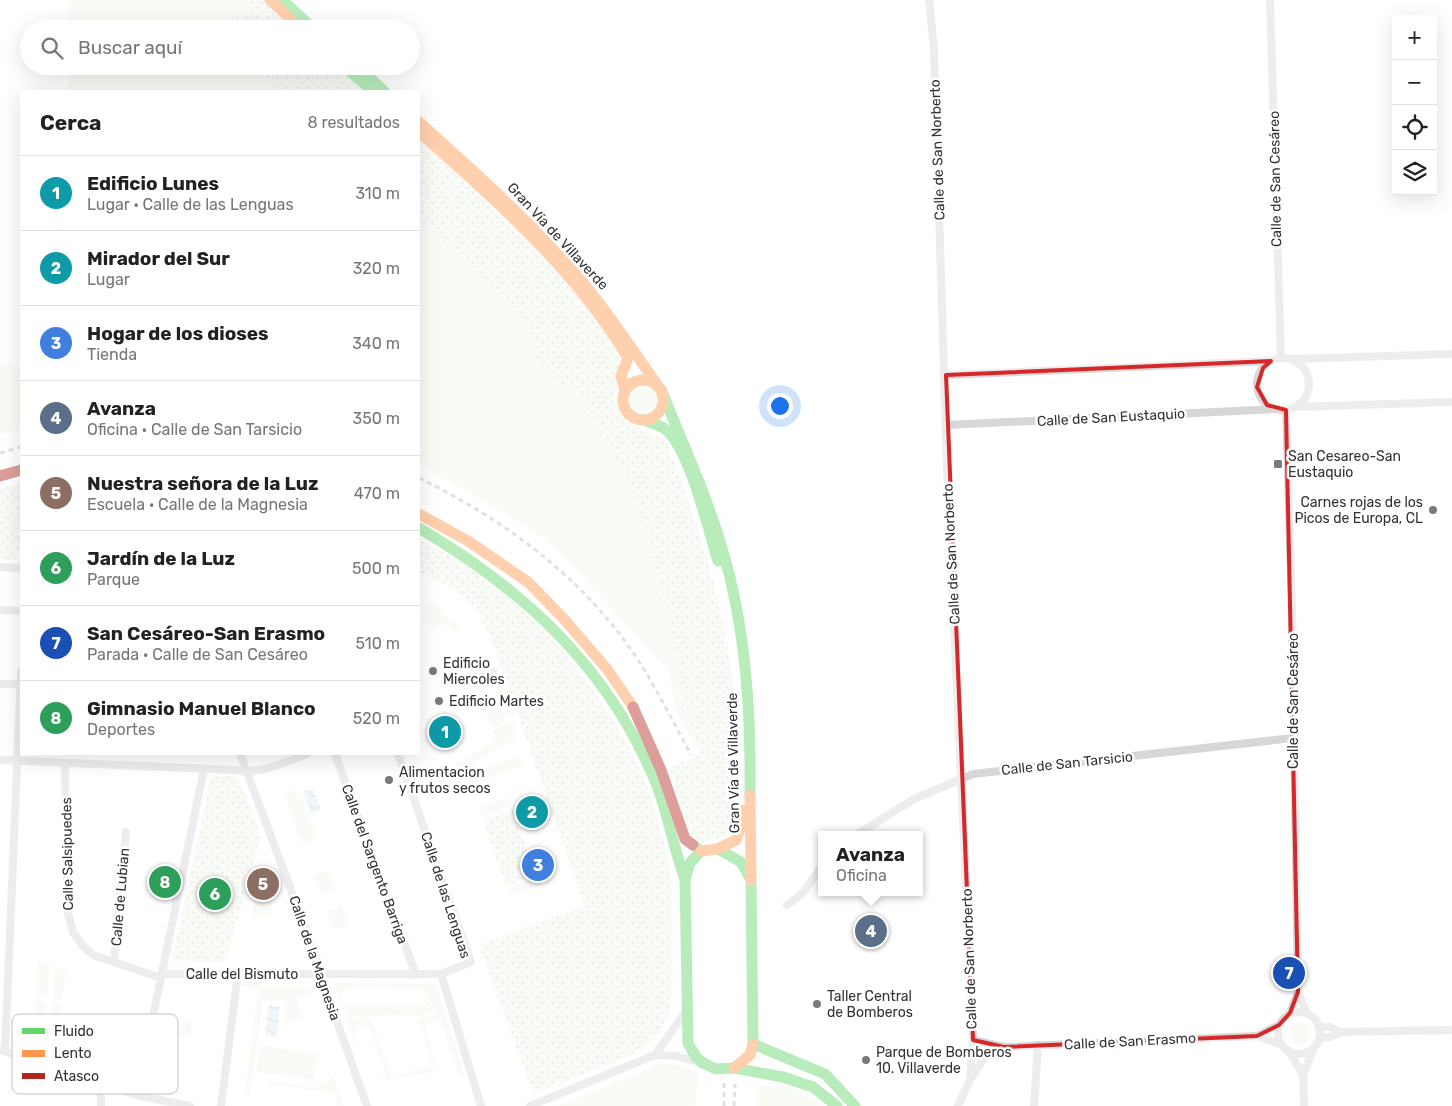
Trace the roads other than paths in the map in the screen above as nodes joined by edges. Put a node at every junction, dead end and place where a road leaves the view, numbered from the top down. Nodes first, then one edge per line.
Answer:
1 (270, 0) edge
2 (282, 0) edge
3 (929, 0) edge
4 (1270, 0) edge
5 (292, 20) edge
6 (304, 20) edge
7 (354, 75) edge
8 (366, 75) edge
9 (372, 90) edge
10 (383, 90) edge
11 (420, 123) edge
12 (420, 133) edge
13 (1452, 354) edge
14 (1281, 358) junction
15 (1291, 359) junction
16 (1271, 361) junction
17 (946, 375) junction
18 (660, 388) junction
19 (625, 390) junction
20 (1452, 402) edge
21 (1296, 407) junction
22 (1276, 409) junction
23 (1286, 410) junction
24 (644, 420) junction
25 (947, 425) junction
26 (20, 470) edge
27 (0, 476) edge
28 (420, 515) edge
29 (420, 529) edge
30 (0, 567) edge
31 (20, 568) edge
32 (0, 610) edge
33 (20, 611) edge
34 (0, 684) edge
35 (20, 684) edge
36 (20, 710) edge
37 (1293, 738) junction
38 (240, 755) edge
39 (304, 755) edge
40 (335, 755) edge
41 (398, 755) edge
42 (0, 760) edge
43 (18, 761) junction
44 (65, 763) junction
45 (204, 768) junction
46 (247, 772) junction
47 (657, 772) junction
48 (962, 778) junction
49 (862, 831) edge
50 (126, 832) dead end
51 (718, 849) junction
52 (701, 851) junction
53 (818, 872) edge
54 (685, 879) junction
55 (751, 880) junction
56 (787, 905) dead end
57 (114, 962) junction
58 (238, 973) junction
59 (322, 974) junction
60 (441, 974) junction
61 (416, 975) junction
62 (162, 976) junction
63 (1298, 992) junction
64 (687, 1010) junction
65 (1306, 1012) junction
66 (1290, 1013) junction
67 (154, 1014) edge
68 (1279, 1025) junction
69 (1320, 1027) junction
70 (1452, 1030) edge
71 (1340, 1032) junction
72 (1257, 1036) junction
73 (1320, 1037) junction
74 (973, 1040) junction
75 (753, 1044) junction
76 (1282, 1045) junction
77 (1038, 1046) junction
78 (1004, 1047) junction
79 (1314, 1048) junction
80 (2, 1050) edge
81 (1289, 1052) junction
82 (655, 1055) junction
83 (703, 1064) junction
84 (734, 1068) junction
85 (1303, 1075) junction
86 (970, 1080) junction
87 (133, 1094) edge
88 (136, 1095) joint
89 (190, 1106) edge
90 (221, 1106) edge
91 (367, 1106) edge
92 (480, 1106) edge
93 (530, 1106) edge
94 (837, 1106) edge
95 (855, 1106) edge
96 (958, 1106) edge
97 (1034, 1106) edge
98 (1304, 1106) edge

1 - 5 street
2 - 6 street
3 - 17 street, Calle de San Norberto
4 - 14 street, Calle de San Cesáreo
7 - 9 street
8 - 10 street
11 - 18 street, Gran Vía de Villaverde, bridge
12 - 19 street, Gran Vía de Villaverde
13 - 15 street
14 - 15 street
14 - 16 street
15 - 21 street
16 - 17 street
16 - 22 street
17 - 25 street, Calle de San Norberto
18 - 19 street, bridge
18 - 24 street, bridge
18 - 55 street, Gran Vía de Villaverde, bridge
19 - 24 street, Gran Vía de Villaverde, bridge
20 - 21 street
21 - 23 street
22 - 23 street
22 - 25 street, Calle de San Eustaquio
23 - 37 street, Calle de San Cesáreo
24 - 51 street, Gran Vía de Villaverde, bridge
25 - 48 street, Calle de San Norberto
26 - 27 street
28 - 47 street
29 - 47 street
30 - 31 street
32 - 33 street
34 - 35 street
36 - 43 street
37 - 48 street, Calle de San Tarsicio
37 - 63 street, Calle de San Cesáreo
38 - 46 street, Calle de la Magnesia
39 - 46 street
40 - 61 street, Calle del Sargento Barriga
41 - 60 street, Calle de las Lenguas
42 - 43 street
43 - 44 street
43 - 80 street
44 - 45 street
44 - 57 street, Calle Salsipuedes
45 - 46 street
45 - 62 street
46 - 59 street, Calle de la Magnesia
47 - 52 street
47 - 54 street
48 - 49 street, Calle de San Tarsicio
48 - 74 street, Calle de San Norberto
50 - 57 street, Calle de Lubian
51 - 52 street, Gran Vía de Villaverde, bridge
51 - 55 street, Gran Vía de Villaverde, bridge
52 - 54 street
53 - 56 street
54 - 64 street
55 - 75 street, Gran Vía de Villaverde
57 - 62 street, Calle Salsipuedes
58 - 59 street, Calle del Bismuto
58 - 62 street, Calle del Bismuto
58 - 90 street
59 - 61 street, Calle del Bismuto
59 - 91 street, Calle de la Magnesia
60 - 61 street, Calle del Bismuto
60 - 92 street
62 - 67 street
63 - 65 street, Calle de San Cesáreo
63 - 66 street, Calle de San Cesáreo
64 - 82 street
64 - 83 street
65 - 66 street
65 - 69 street
66 - 68 street
68 - 72 street, Calle de San Erasmo
68 - 76 street
69 - 71 street
69 - 73 street
70 - 71 street
71 - 73 street
72 - 76 street, Calle de San Erasmo
72 - 77 street, Calle de San Erasmo
73 - 79 street
74 - 78 street, Calle de San Erasmo
74 - 86 street, Calle de San Norberto
75 - 84 street, bridge
75 - 95 street
76 - 81 street
77 - 78 street, Calle de San Erasmo
77 - 97 street
78 - 86 street, Calle de San Erasmo
79 - 81 street
79 - 85 street
81 - 85 street
82 - 83 street
82 - 93 street
83 - 84 street, bridge
84 - 94 street, bridge
85 - 98 street
86 - 96 street, Calle de San Norberto
87 - 88 street
88 - 89 street

